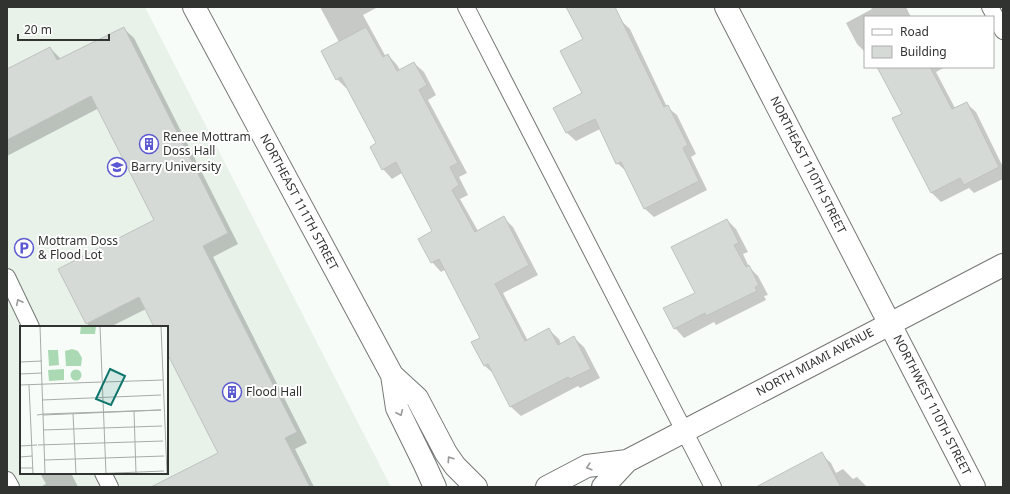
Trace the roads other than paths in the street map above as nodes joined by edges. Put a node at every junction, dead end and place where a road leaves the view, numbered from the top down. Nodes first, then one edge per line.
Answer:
1 (194, 7) edge
2 (466, 7) edge
3 (726, 7) edge
4 (990, 7) edge
5 (1003, 31) edge
6 (1003, 265) edge
7 (7, 277) edge
8 (889, 323) junction
9 (31, 326) edge
10 (392, 376) junction
11 (684, 431) junction
12 (627, 461) junction
13 (104, 474) edge
14 (7, 480) edge
15 (10, 487) edge
16 (110, 487) edge
17 (435, 487) edge
18 (476, 487) edge
19 (547, 487) edge
20 (603, 487) edge
21 (713, 487) edge
22 (974, 487) edge

1 - 10 street, NORTHEAST 111TH STREET
2 - 11 lane
3 - 8 street, NORTHEAST 110TH STREET
4 - 5 lane
6 - 8 street, NORTH MIAMI AVENUE
9 -> 7 lane
8 - 11 street, NORTH MIAMI AVENUE
8 - 22 street, NORTHWEST 110TH STREET
10 -> 17 street, NORTHEAST 111TH STREET
18 -> 10 street, NORTHEAST 111TH STREET
11 - 12 street, NORTH MIAMI AVENUE
11 - 21 lane
12 -> 19 street, NORTH MIAMI AVENUE
12 - 20 street, NORTH MIAMI AVENUE
13 - 16 lane
14 - 15 lane

